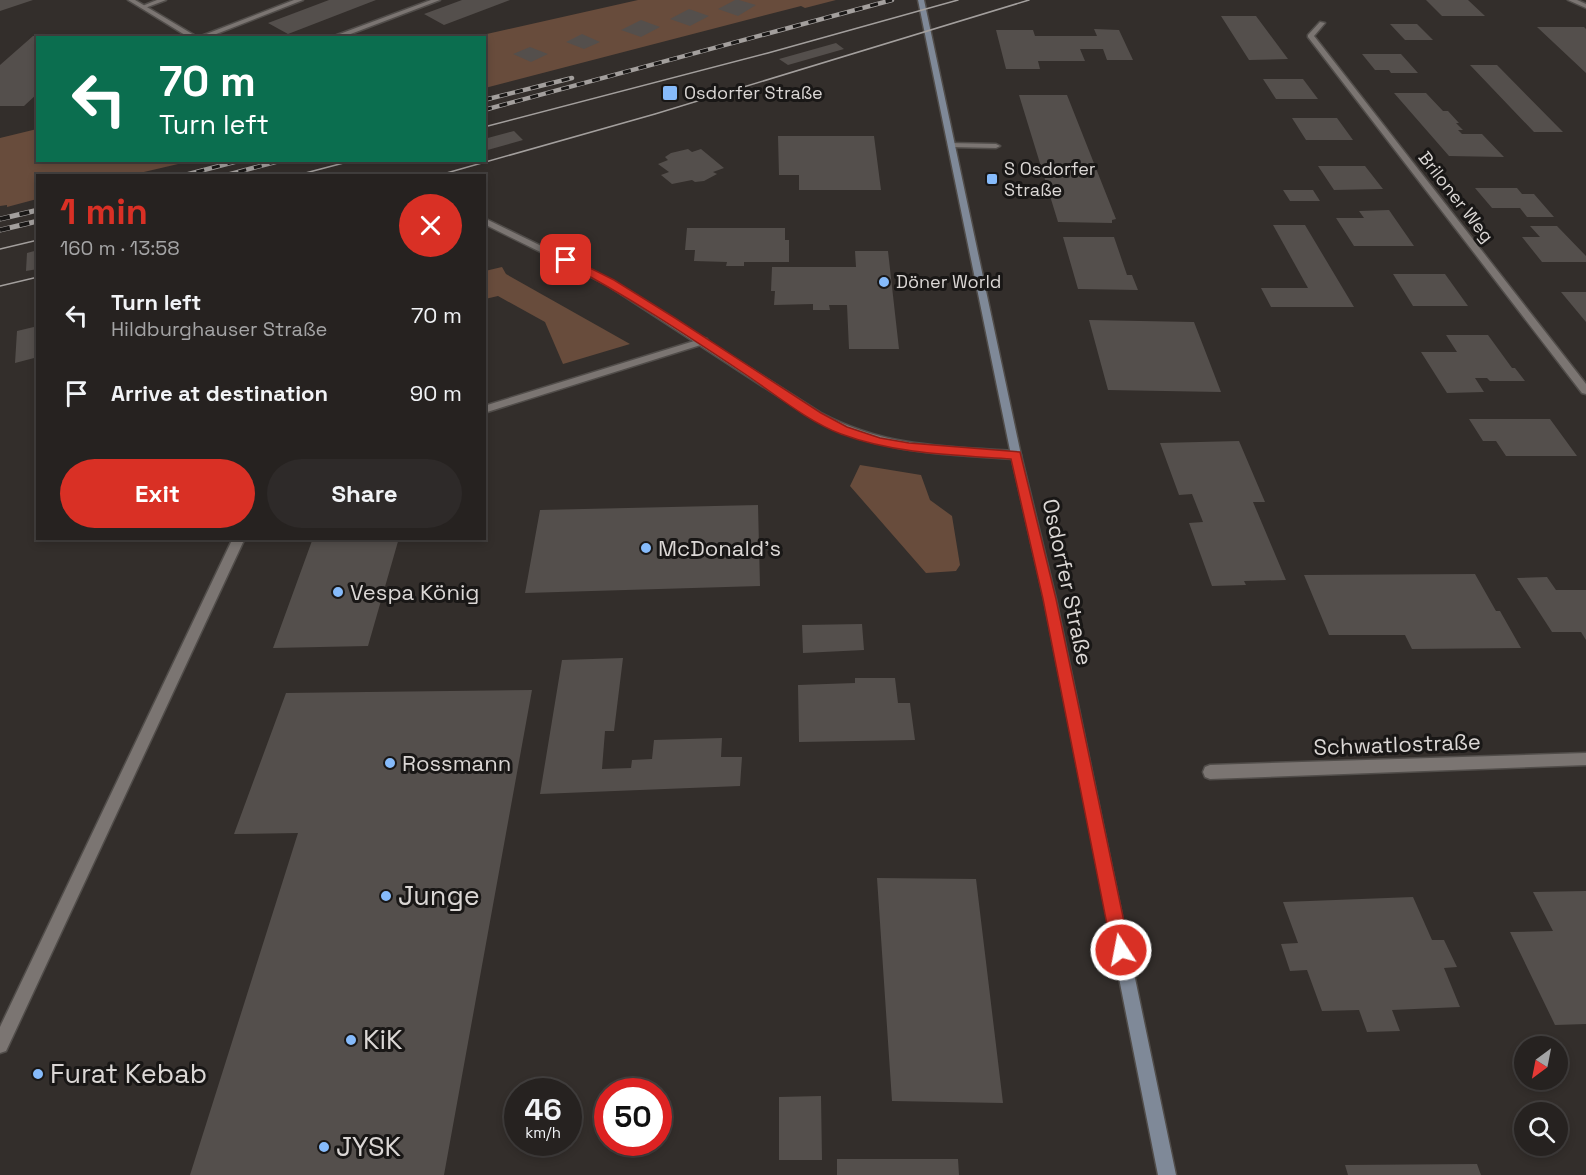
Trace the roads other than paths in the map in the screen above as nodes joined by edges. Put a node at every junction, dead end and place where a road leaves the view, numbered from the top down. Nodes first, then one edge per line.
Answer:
1 (131, 0) edge
2 (163, 0) edge
3 (300, 0) edge
4 (437, 0) edge
5 (921, 0) edge
6 (1571, 0) edge
7 (1586, 6) edge
8 (143, 7) junction
9 (1322, 23) dead end
10 (194, 36) edge
11 (202, 36) edge
12 (338, 36) edge
13 (952, 145) junction
14 (996, 146) dead end
15 (486, 221) edge
16 (704, 341) junction
17 (1586, 392) edge
18 (486, 409) edge
19 (1016, 455) junction
20 (238, 540) edge
21 (1586, 759) edge
22 (1210, 772) dead end
23 (0, 1045) edge
24 (1167, 1175) edge

1 - 8 street
2 - 8 street
3 - 11 street
4 - 12 street
5 - 13 main road, Osdorfer Straße
6 - 7 street
8 - 10 street
9 - 17 street, Briloner Weg
13 - 14 street
13 - 19 main road, Osdorfer Straße
15 - 16 street
16 - 18 street
16 - 19 street
19 - 24 main road, Osdorfer Straße
20 - 23 street
21 - 22 street, Schwatlostraße

